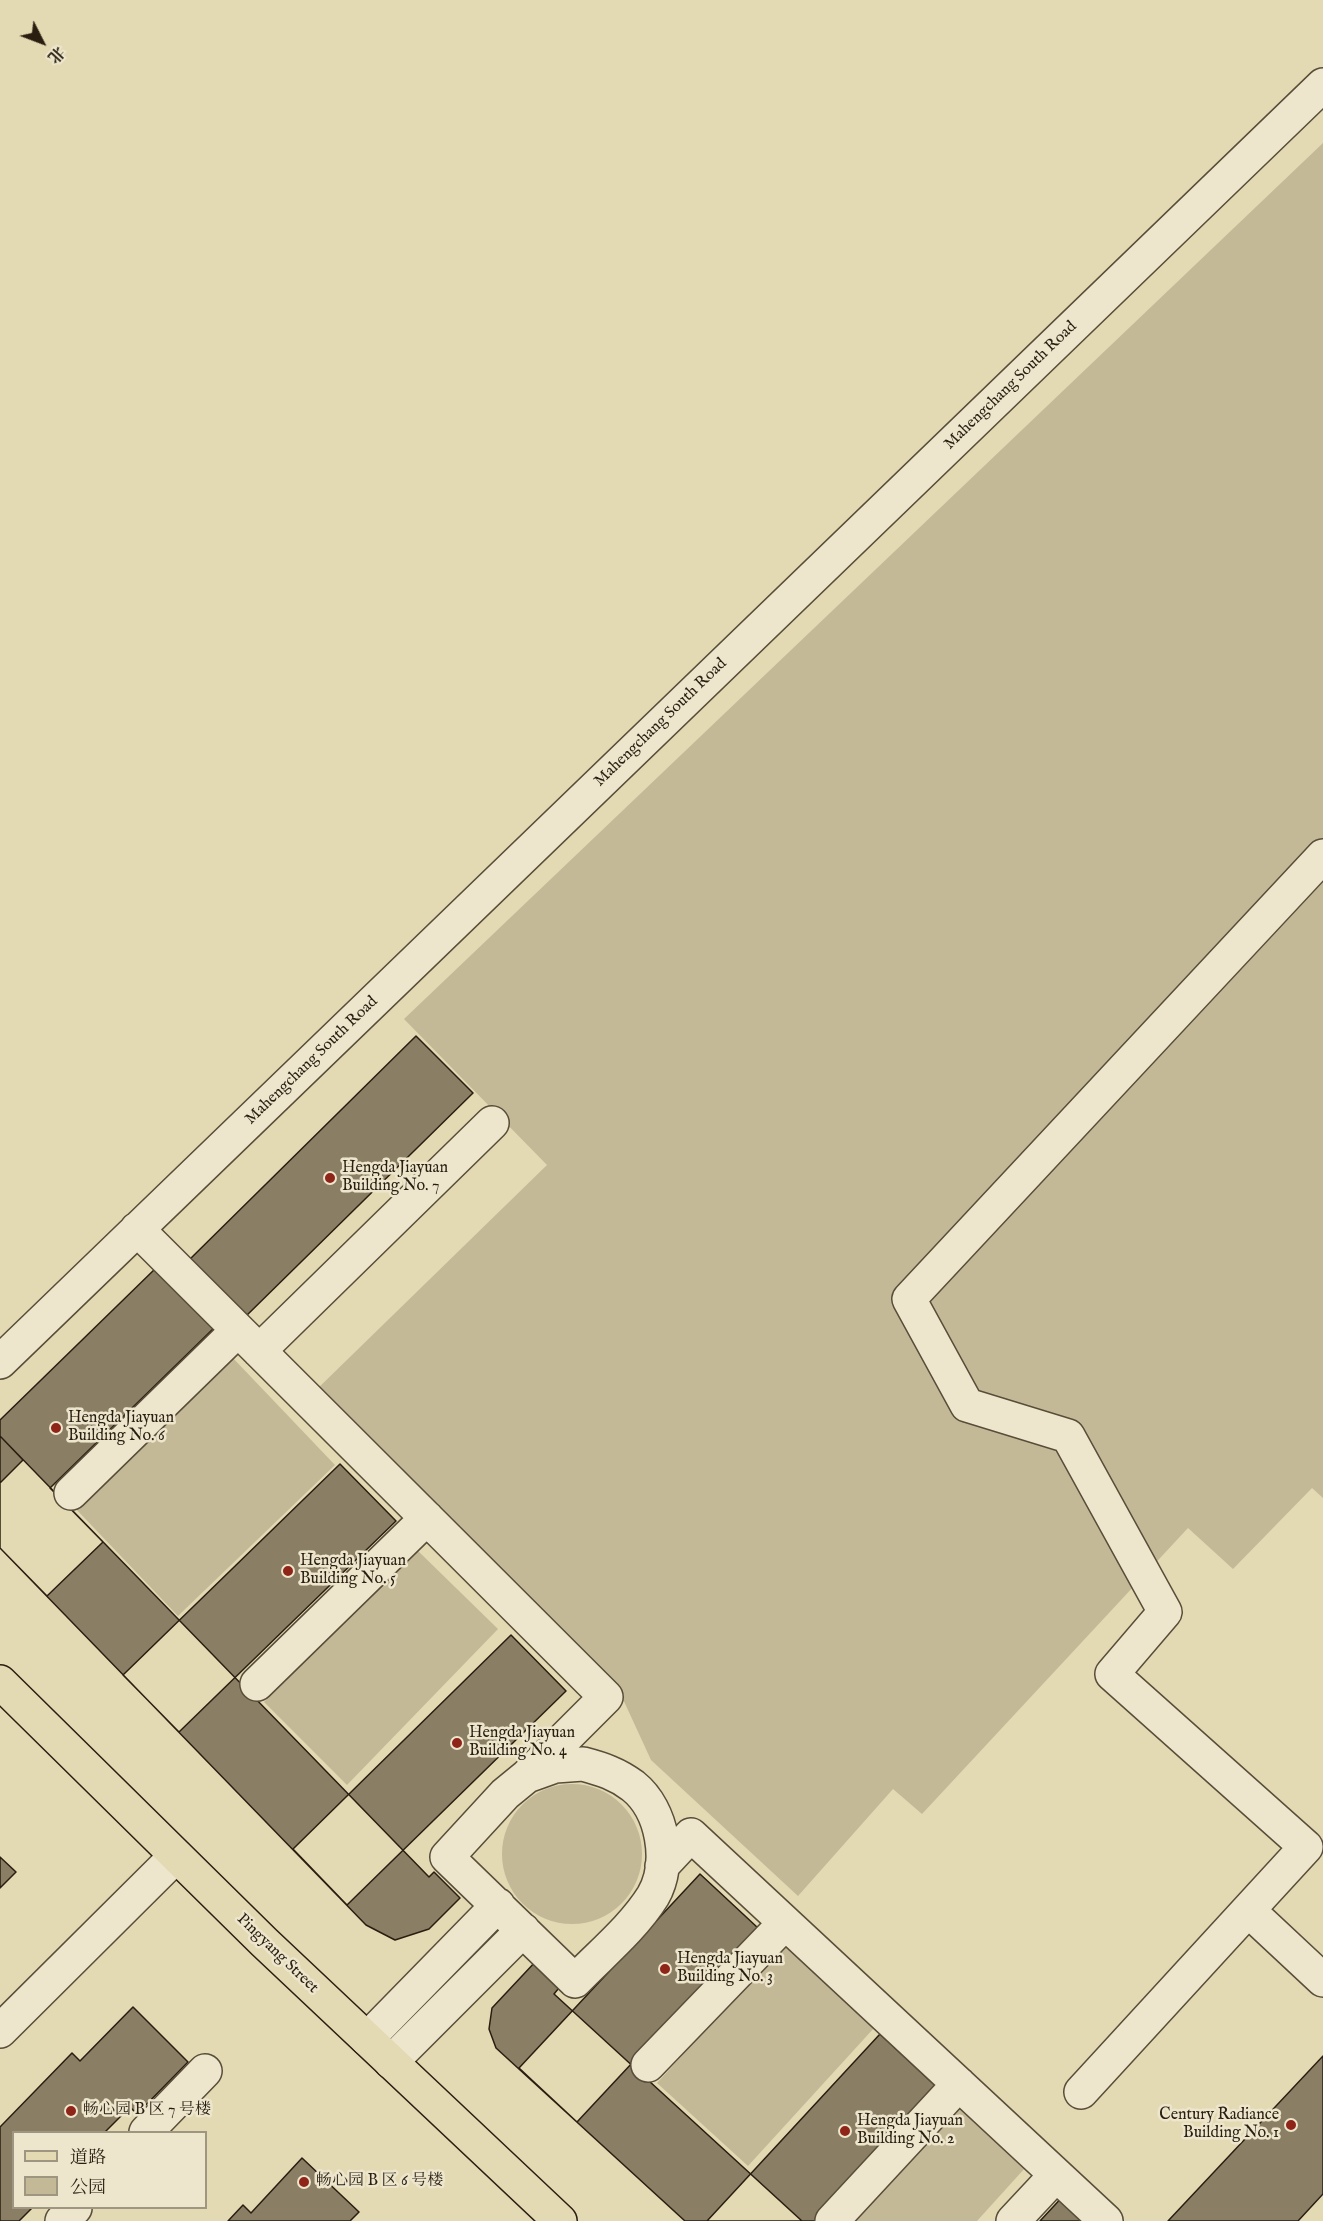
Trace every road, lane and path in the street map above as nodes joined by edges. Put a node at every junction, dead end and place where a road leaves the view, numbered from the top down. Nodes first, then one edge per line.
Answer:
1 (1323, 85) edge
2 (1323, 856) edge
3 (492, 1123) dead end
4 (137, 1229) junction
5 (248, 1341) junction
6 (0, 1362) edge
7 (71, 1493) dead end
8 (427, 1518) junction
9 (0, 1682) edge
10 (256, 1684) dead end
11 (527, 1776) junction
12 (176, 1856) junction
13 (662, 1866) junction
14 (498, 1905) junction
15 (1248, 1910) junction
16 (785, 1923) junction
17 (524, 1930) junction
18 (1323, 1980) edge
19 (0, 2031) edge
20 (367, 2039) junction
21 (391, 2062) junction
22 (648, 2065) dead end
23 (205, 2071) dead end
24 (959, 2084) junction
25 (1081, 2092) dead end
26 (148, 2131) edge
27 (1056, 2175) junction
28 (74, 2209) edge
29 (62, 2221) edge
30 (560, 2221) edge
31 (832, 2221) edge
32 (1013, 2221) edge
33 (1106, 2221) edge

1 - 4 street, Mahengchang South Road
2 - 15 street
3 - 5 street
4 - 5 street
4 - 6 street, Mahengchang South Road
5 - 7 street
5 - 8 street
8 - 10 street
8 - 11 street
9 - 12 main road, Pingyang Street
11 - 13 street
11 - 14 street
12 - 19 street
12 - 20 main road, Pingyang Street
13 - 16 street
13 - 17 street
14 - 17 street
14 - 20 street
15 - 18 street
15 - 25 street
16 - 22 street
16 - 24 street
17 - 21 street
20 - 21 main road, Pingyang Street
21 - 30 main road, Pingyang Street
23 - 26 street
24 - 27 street
24 - 31 street
27 - 32 street
27 - 33 street
28 - 29 street

